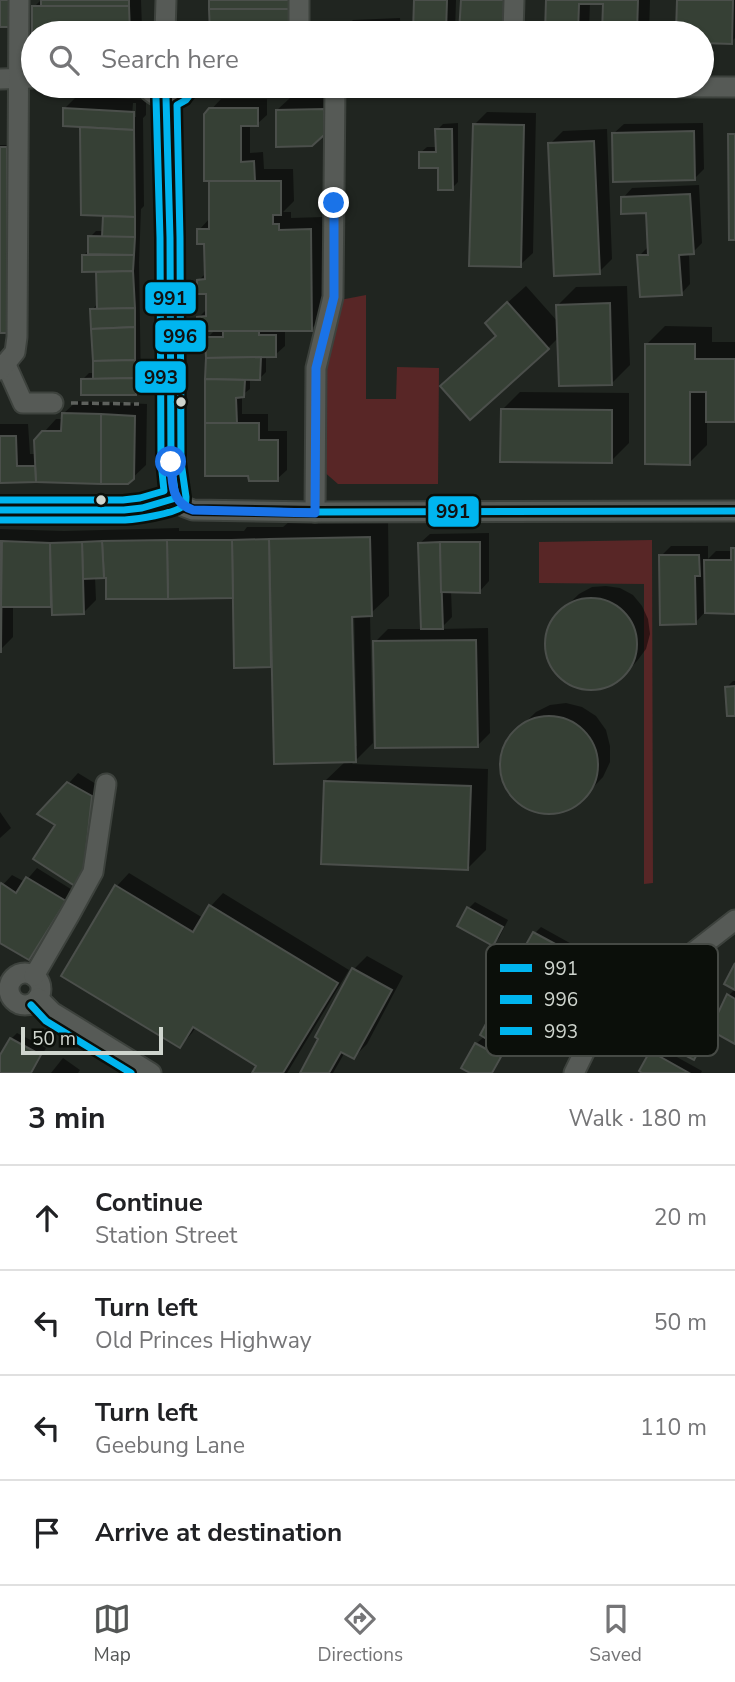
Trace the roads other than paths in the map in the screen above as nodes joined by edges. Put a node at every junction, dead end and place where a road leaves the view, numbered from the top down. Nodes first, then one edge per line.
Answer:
1 (19, 0) edge
2 (166, 0) edge
3 (299, 0) edge
4 (514, 0) edge
5 (165, 21) edge
6 (299, 21) edge
7 (513, 21) edge
8 (17, 78) edge
9 (714, 87) edge
10 (735, 87) edge
11 (166, 98) edge
12 (335, 98) edge
13 (3, 367) edge
14 (52, 403) road end
15 (176, 498) junction
16 (0, 510) edge
17 (735, 511) edge
18 (315, 513) junction
19 (106, 784) dead end
20 (735, 920) edge
21 (704, 944) edge
22 (34, 976) junction
23 (6, 980) edge
24 (38, 998) junction
25 (582, 1056) edge
26 (151, 1073) edge
27 (574, 1073) edge

1 - 8 street
2 - 5 street
3 - 6 street
4 - 7 street
8 - 13 street
9 - 10 street
11 - 15 street
12 - 18 street
13 - 14 street
15 - 16 street
15 - 18 street
17 - 18 street
19 - 22 street
20 - 21 street
22 - 23 street
22 - 24 street
23 - 24 street
24 - 26 street
25 - 27 street

